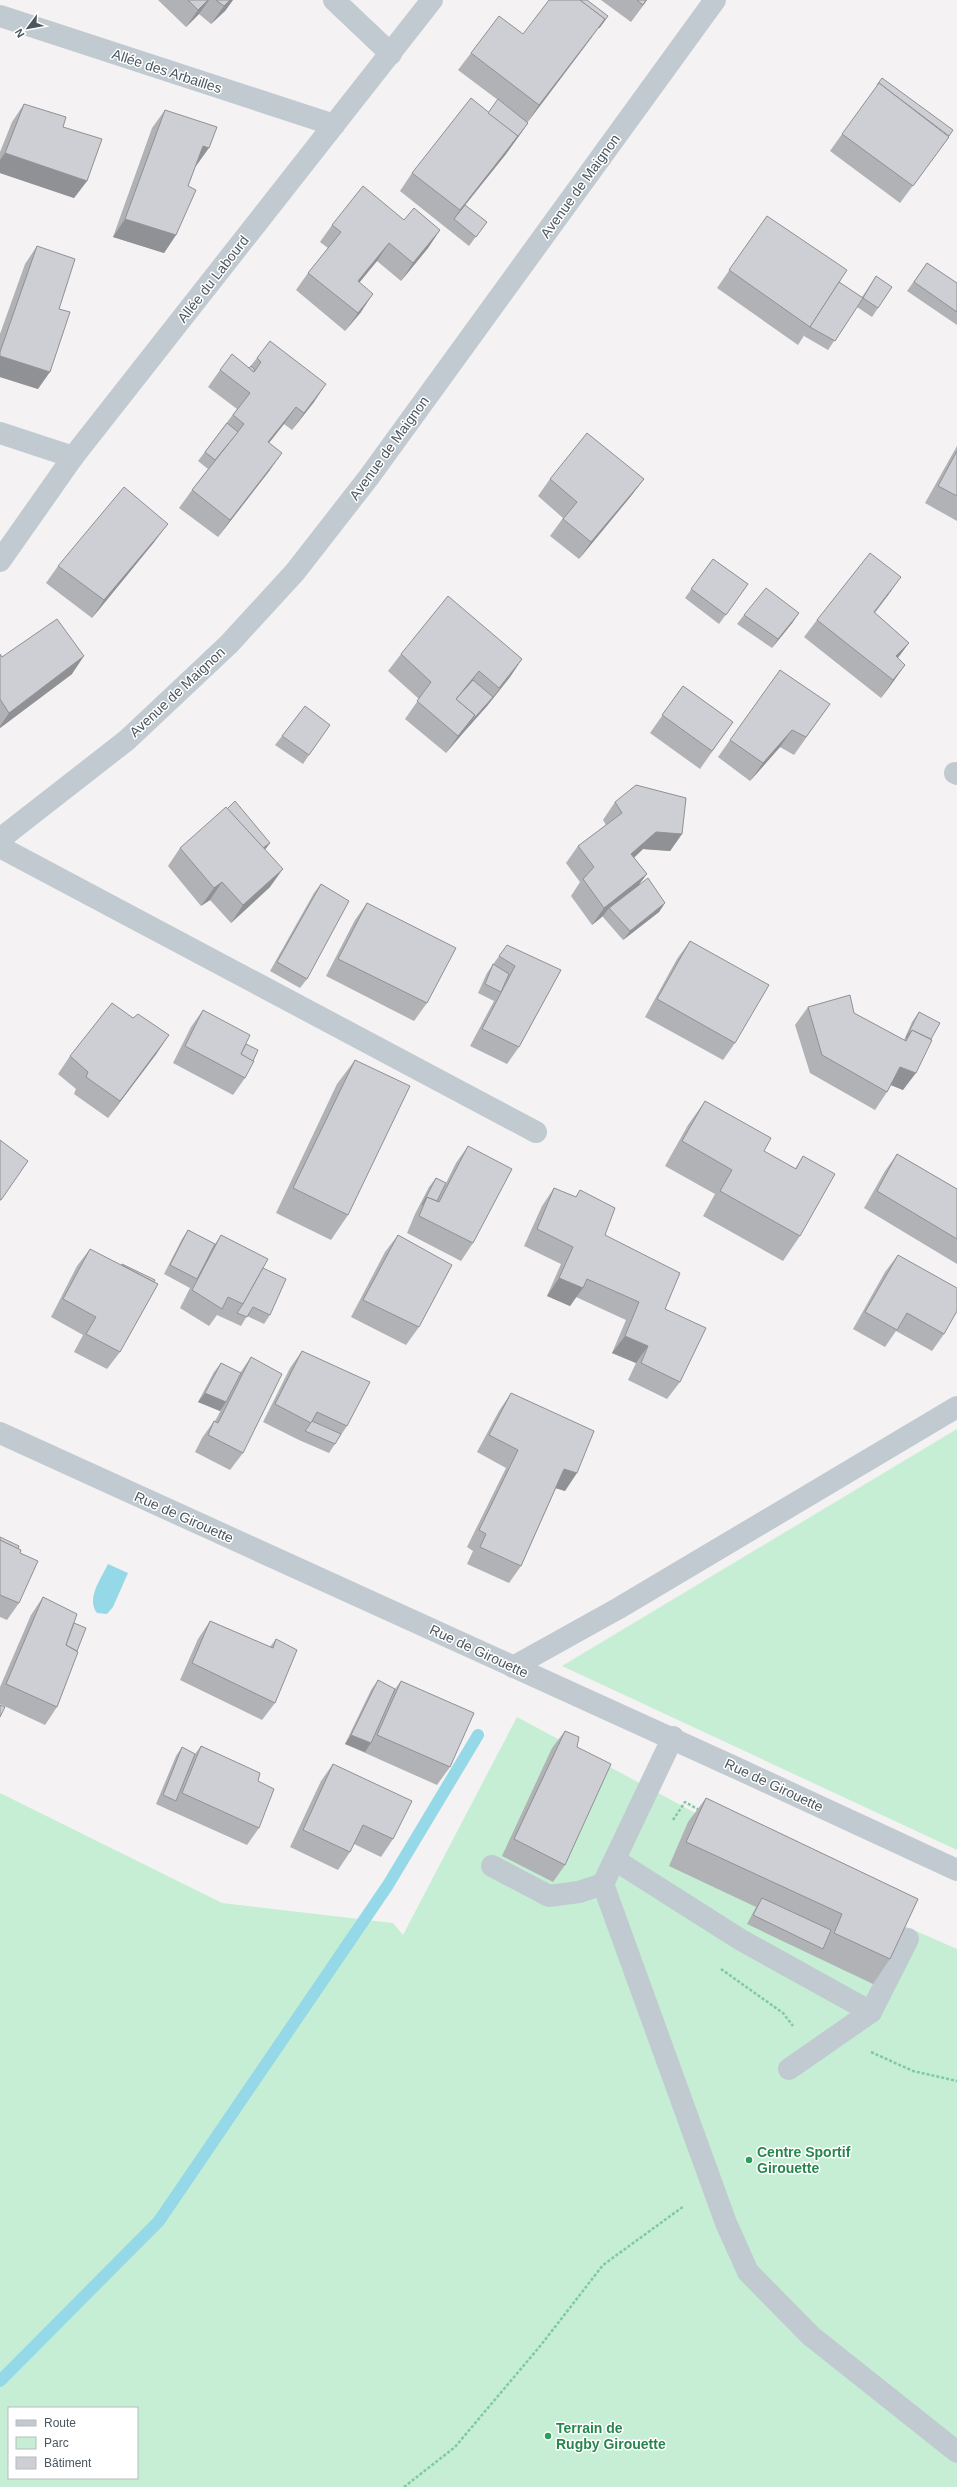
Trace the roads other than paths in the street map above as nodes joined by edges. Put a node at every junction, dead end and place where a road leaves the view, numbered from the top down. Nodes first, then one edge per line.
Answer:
1 (334, 0) edge
2 (432, 0) edge
3 (715, 0) edge
4 (0, 16) edge
5 (391, 54) junction
6 (334, 125) junction
7 (0, 434) edge
8 (73, 457) junction
9 (0, 561) edge
10 (0, 839) edge
11 (0, 847) edge
12 (536, 1132) dead end
13 (957, 1407) edge
14 (0, 1433) edge
15 (513, 1667) junction
16 (673, 1737) junction
17 (615, 1860) junction
18 (492, 1866) dead end
19 (957, 1870) edge
20 (603, 1884) junction
21 (908, 1939) edge
22 (871, 2012) junction
23 (789, 2069) dead end
24 (957, 2452) edge

1 - 5 street
2 - 5 street, Allée du Labourd
3 - 10 street, Avenue de Maignon
4 - 6 street, Allée des Arbailles
5 - 6 street, Allée du Labourd
6 - 8 street, Allée du Labourd
7 - 8 street
8 - 9 street, Allée du Labourd
11 - 12 street
13 - 15 street
14 - 15 street, Rue de Girouette
15 - 16 street, Rue de Girouette
16 - 17 street
16 - 19 street, Rue de Girouette
17 - 20 street
17 - 22 street
18 - 20 street
20 - 24 street
21 - 22 street
22 - 23 street

